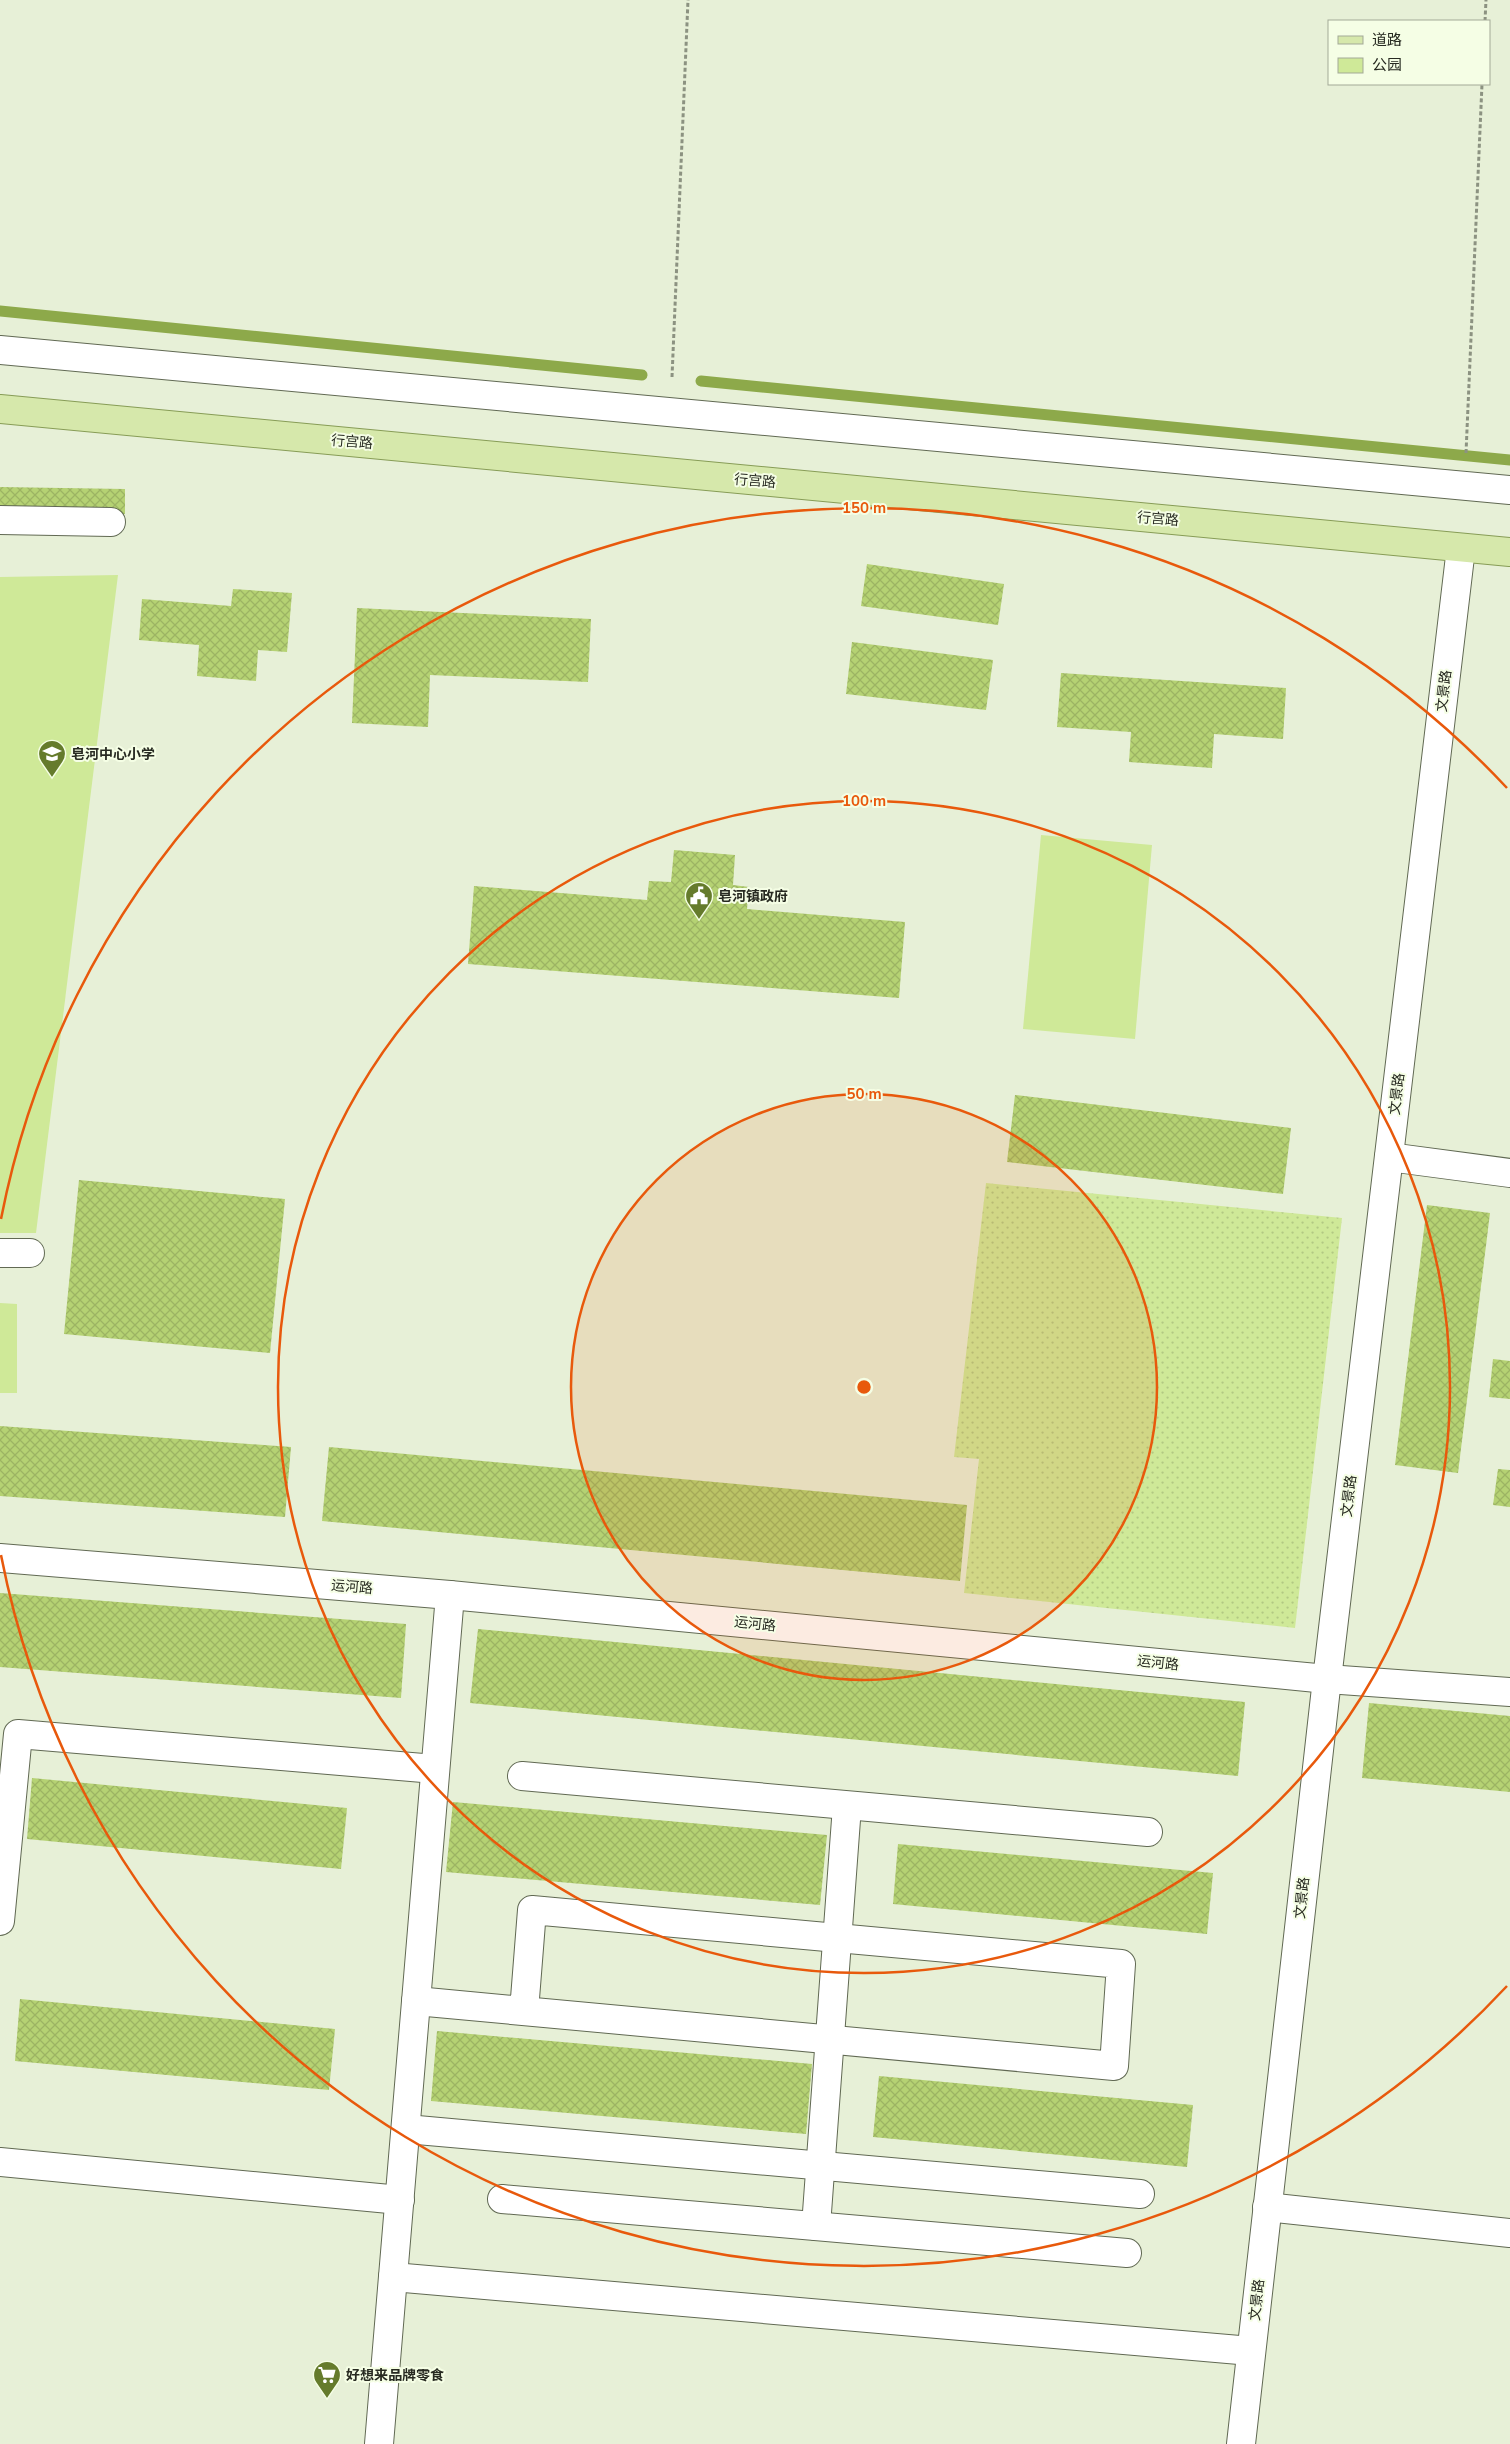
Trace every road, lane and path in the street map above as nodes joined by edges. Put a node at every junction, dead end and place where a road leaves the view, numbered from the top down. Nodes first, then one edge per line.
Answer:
1 (688, 0) edge
2 (1486, 0) edge
3 (1485, 20) edge
4 (1482, 85) edge
5 (0, 350) edge
6 (0, 409) edge
7 (670, 412) junction
8 (1466, 440) dead end
9 (1510, 490) edge
10 (0, 520) edge
11 (111, 522) dead end
12 (1461, 548) junction
13 (1510, 552) edge
14 (1389, 1156) junction
15 (1510, 1173) edge
16 (0, 1253) edge
17 (30, 1253) dead end
18 (0, 1558) edge
19 (450, 1595) junction
20 (1327, 1679) junction
21 (1510, 1692) edge
22 (435, 1769) junction
23 (522, 1776) dead end
24 (847, 1806) junction
25 (1148, 1832) dead end
26 (0, 1921) edge
27 (838, 1938) junction
28 (416, 2001) junction
29 (524, 2011) junction
30 (830, 2040) junction
31 (406, 2130) junction
32 (0, 2162) edge
33 (820, 2166) junction
34 (1140, 2194) dead end
35 (502, 2199) dead end
36 (400, 2200) junction
37 (1268, 2207) junction
38 (816, 2226) junction
39 (1510, 2233) edge
40 (1127, 2253) dead end
41 (393, 2277) junction
42 (1251, 2351) junction
43 (379, 2444) edge
44 (1241, 2444) edge

1 - 7 path
2 - 3 path
4 - 8 path
5 - 7 street
6 - 12 main road, 行宫路
7 - 9 street
10 - 11 street
12 - 13 main road, 行宫路
12 - 14 street, 文景路
14 - 15 street
14 - 20 street, 文景路
16 - 17 street
18 - 19 street, 运河路
19 - 20 street, 运河路
19 - 22 street
20 - 21 street, 运河路
20 - 37 street, 文景路
22 - 26 street
22 - 28 street
23 - 24 street
24 - 25 street
24 - 27 street
27 - 29 street
27 - 30 street
27 - 30 street
28 - 29 street
28 - 31 street
29 - 30 street
30 - 33 street
31 - 33 street
31 - 36 street
32 - 36 street
33 - 34 street
33 - 38 street
35 - 38 street
36 - 41 street
37 - 39 street
37 - 42 street, 文景路
38 - 40 street
41 - 42 street
41 - 43 street
42 - 44 street, 文景路

